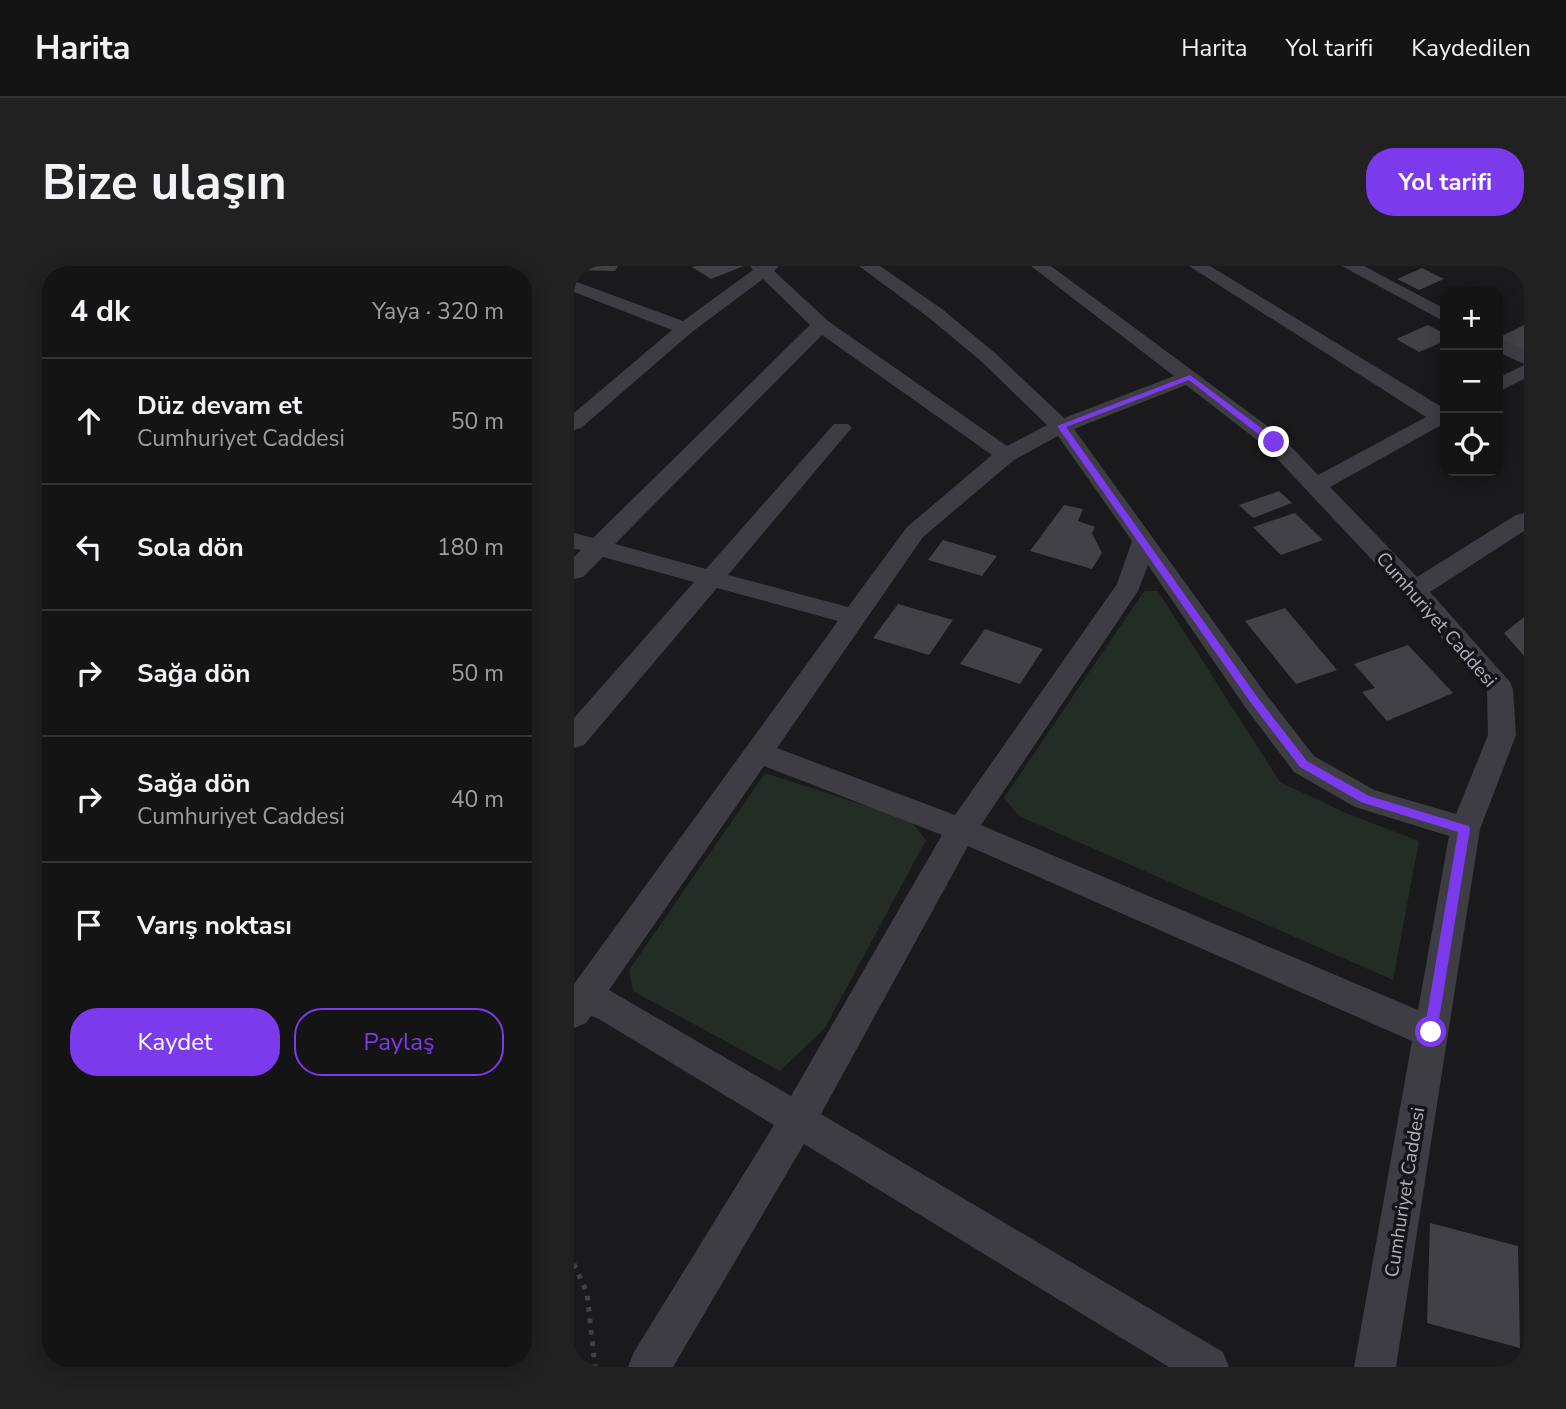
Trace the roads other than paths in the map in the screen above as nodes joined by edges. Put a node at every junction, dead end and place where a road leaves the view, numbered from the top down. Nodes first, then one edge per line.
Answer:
1 (868, 266) edge
2 (1040, 266) edge
3 (1198, 266) edge
4 (1351, 266) edge
5 (765, 267) edge
6 (574, 286) edge
7 (1440, 313) edge
8 (821, 325) junction
9 (685, 328) junction
10 (1503, 347) edge
11 (1524, 358) edge
12 (1524, 372) edge
13 (1190, 377) junction
14 (1503, 383) edge
15 (1440, 414) edge
16 (1440, 418) edge
17 (574, 424) edge
18 (1061, 426) junction
19 (841, 428) dead end
20 (1006, 455) junction
21 (1315, 486) junction
22 (1524, 520) edge
23 (574, 541) edge
24 (1144, 541) junction
25 (598, 547) junction
26 (574, 571) edge
27 (712, 578) junction
28 (1415, 590) junction
29 (854, 617) junction
30 (1513, 727) edge
31 (574, 737) edge
32 (758, 752) junction
33 (1465, 829) junction
34 (961, 830) junction
35 (579, 1006) edge
36 (1431, 1032) junction
37 (797, 1121) junction
38 (649, 1367) edge
39 (1208, 1367) edge
40 (1375, 1367) edge

1 - 18 street
2 - 13 street, Cumhuriyet Caddesi
3 - 15 street
4 - 7 street
5 - 8 street
5 - 9 street
6 - 9 street
8 - 20 street
8 - 25 street
9 - 17 street
10 - 11 street
12 - 14 street
13 - 18 street
13 - 21 street, Cumhuriyet Caddesi
16 - 21 street
18 - 20 street
18 - 24 street
19 - 27 street
20 - 29 street
21 - 28 street, Cumhuriyet Caddesi
22 - 28 street
23 - 25 street
24 - 33 street
24 - 34 street
25 - 26 street
25 - 27 street
27 - 29 street
27 - 31 street
28 - 30 street, Cumhuriyet Caddesi
29 - 32 street
30 - 33 street, Cumhuriyet Caddesi
32 - 34 street
32 - 35 street
33 - 36 street, Cumhuriyet Caddesi
34 - 36 street
34 - 37 street
35 - 37 street
36 - 40 street, Cumhuriyet Caddesi
37 - 38 street
37 - 39 street

